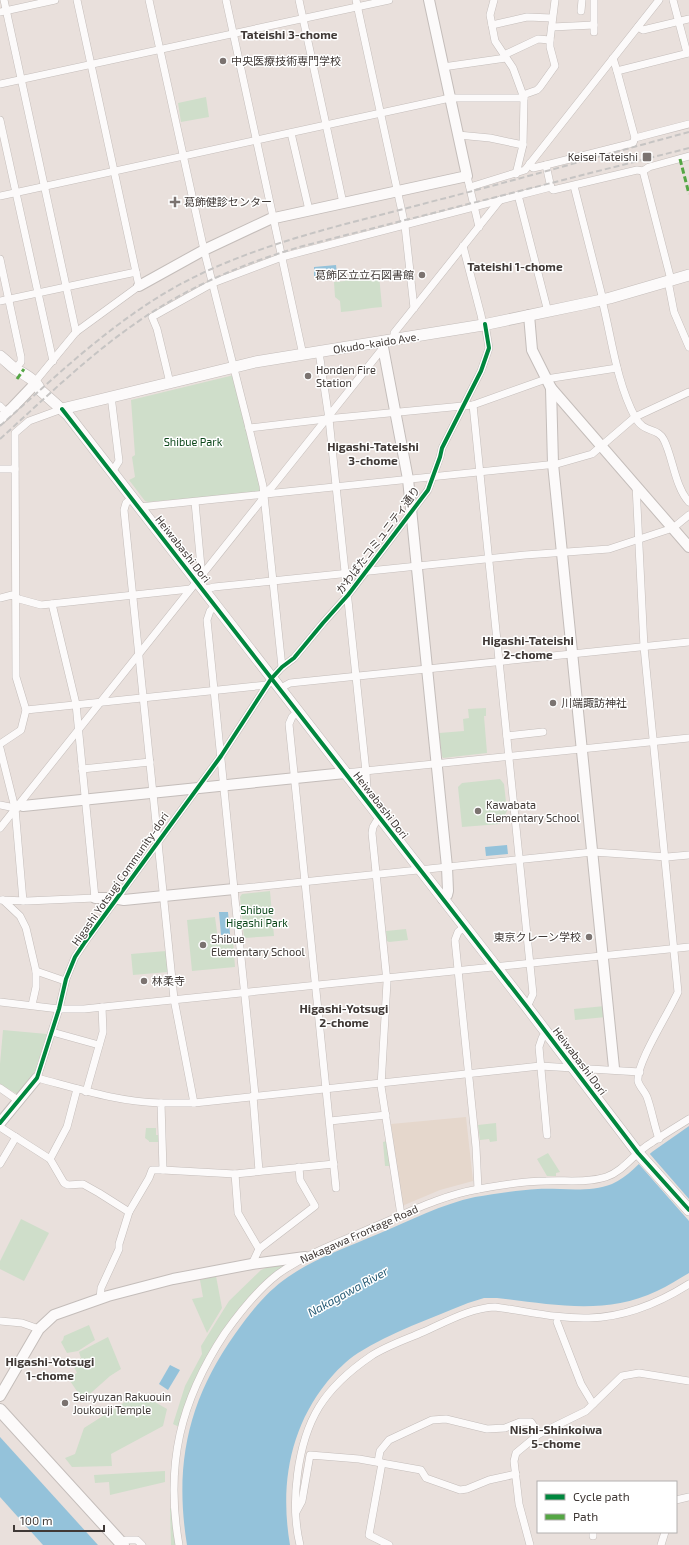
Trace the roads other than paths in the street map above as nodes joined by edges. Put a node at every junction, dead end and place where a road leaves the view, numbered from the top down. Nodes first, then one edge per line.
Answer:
1 (4, 0) edge
2 (54, 0) edge
3 (77, 0) edge
4 (150, 0) edge
5 (226, 0) edge
6 (299, 0) edge
7 (389, 0) edge
8 (429, 0) edge
9 (494, 0) edge
10 (555, 0) edge
11 (582, 0) edge
12 (594, 0) edge
13 (659, 0) edge
14 (676, 1) edge
15 (356, 4) edge
16 (3, 11) edge
17 (581, 11) dead end
18 (552, 18) junction
19 (303, 19) junction
20 (689, 19) edge
21 (679, 22) junction
22 (492, 25) junction
23 (552, 27) junction
24 (638, 27) junction
25 (234, 34) junction
26 (550, 40) junction
27 (160, 50) junction
28 (688, 53) edge
29 (505, 57) junction
30 (613, 58) junction
31 (91, 65) junction
32 (443, 67) junction
33 (618, 71) junction
34 (20, 80) junction
35 (0, 84) edge
36 (523, 97) junction
37 (450, 98) junction
38 (380, 114) junction
39 (0, 120) edge
40 (689, 124) edge
41 (326, 126) junction
42 (291, 133) junction
43 (458, 135) junction
44 (635, 138) junction
45 (256, 141) junction
46 (523, 144) junction
47 (184, 156) junction
48 (689, 156) edge
49 (530, 164) junction
50 (546, 165) junction
51 (643, 171) junction
52 (113, 172) junction
53 (516, 174) junction
54 (467, 176) junction
55 (44, 186) junction
56 (574, 186) junction
57 (470, 187) junction
58 (551, 187) junction
59 (397, 191) junction
60 (16, 193) junction
61 (518, 195) junction
62 (0, 196) edge
63 (500, 200) junction
64 (343, 203) junction
65 (475, 207) junction
66 (309, 210) junction
67 (273, 218) junction
68 (404, 225) junction
69 (479, 227) junction
70 (463, 246) junction
71 (204, 250) junction
72 (282, 257) junction
73 (0, 259) edge
74 (136, 272) junction
75 (689, 275) edge
76 (669, 280) junction
77 (213, 283) junction
78 (139, 286) junction
79 (66, 287) junction
80 (38, 293) junction
81 (9, 299) junction
82 (603, 300) junction
83 (0, 301) edge
84 (414, 308) junction
85 (548, 312) junction
86 (529, 315) junction
87 (484, 325) junction
88 (76, 332) junction
89 (395, 340) junction
90 (689, 344) edge
91 (382, 345) junction
92 (319, 352) junction
93 (303, 354) junction
94 (0, 356) edge
95 (53, 361) junction
96 (234, 368) junction
97 (617, 368) junction
98 (15, 369) junction
99 (546, 378) junction
100 (170, 382) junction
101 (35, 387) junction
102 (550, 388) junction
103 (689, 392) edge
104 (112, 396) junction
105 (473, 405) junction
106 (463, 406) junction
107 (62, 409) junction
108 (2, 413) edge
109 (395, 413) junction
110 (635, 417) junction
111 (328, 418) junction
112 (250, 428) junction
113 (602, 446) junction
114 (553, 464) junction
115 (0, 469) edge
116 (15, 469) junction
117 (112, 472) junction
118 (480, 472) junction
119 (433, 477) junction
120 (408, 479) junction
121 (636, 485) junction
122 (336, 486) junction
123 (264, 494) junction
124 (132, 498) junction
125 (195, 502) junction
126 (689, 502) edge
127 (139, 507) junction
128 (412, 512) junction
129 (689, 515) edge
130 (673, 528) junction
131 (638, 540) junction
132 (689, 547) edge
133 (562, 551) junction
134 (489, 558) junction
135 (417, 566) junction
136 (368, 571) junction
137 (346, 573) junction
138 (273, 580) junction
139 (198, 583) junction
140 (132, 595) junction
141 (348, 595) junction
142 (15, 597) junction
143 (0, 598) edge
144 (52, 604) junction
145 (215, 606) junction
146 (689, 642) edge
147 (644, 647) junction
148 (139, 654) junction
149 (572, 654) junction
150 (499, 662) junction
151 (282, 667) junction
152 (427, 669) junction
153 (356, 676) junction
154 (269, 682) junction
155 (279, 689) junction
156 (214, 691) junction
157 (144, 698) junction
158 (101, 702) junction
159 (76, 704) junction
160 (26, 710) junction
161 (297, 712) junction
162 (78, 731) junction
163 (544, 732) dead end
164 (507, 736) junction
165 (689, 738) edge
166 (653, 742) junction
167 (0, 744) edge
168 (0, 748) edge
169 (582, 749) junction
170 (221, 756) junction
171 (508, 757) junction
172 (150, 762) junction
173 (437, 765) junction
174 (82, 769) junction
175 (366, 772) junction
176 (345, 773) junction
177 (294, 779) junction
178 (224, 786) junction
179 (197, 789) junction
180 (153, 793) junction
181 (362, 795) junction
182 (85, 800) junction
183 (0, 806) edge
184 (19, 807) junction
185 (379, 818) junction
186 (0, 828) edge
187 (158, 841) junction
188 (593, 852) junction
189 (689, 855) edge
190 (664, 856) junction
191 (519, 860) junction
192 (447, 867) junction
193 (420, 870) junction
194 (376, 874) junction
195 (305, 882) junction
196 (234, 889) junction
197 (163, 897) junction
198 (95, 898) junction
199 (116, 899) junction
200 (443, 899) junction
201 (2, 900) edge
202 (23, 901) junction
203 (464, 927) junction
204 (689, 947) edge
205 (673, 948) junction
206 (603, 956) junction
207 (530, 964) junction
208 (495, 967) junction
209 (36, 970) junction
210 (458, 971) junction
211 (387, 978) junction
212 (65, 981) junction
213 (316, 985) junction
214 (244, 992) junction
215 (174, 999) junction
216 (0, 1002) edge
217 (32, 1005) junction
218 (102, 1007) junction
219 (527, 1007) junction
220 (59, 1009) junction
221 (52, 1032) junction
222 (546, 1032) junction
223 (99, 1046) junction
224 (540, 1066) junction
225 (573, 1068) junction
226 (614, 1069) junction
227 (640, 1072) junction
228 (469, 1073) junction
229 (37, 1078) junction
230 (382, 1082) junction
231 (0, 1088) edge
232 (326, 1088) junction
233 (77, 1089) junction
234 (86, 1092) junction
235 (254, 1096) junction
236 (19, 1101) junction
237 (194, 1102) junction
238 (161, 1103) junction
239 (386, 1115) junction
240 (689, 1119) edge
241 (330, 1121) junction
242 (0, 1124) edge
243 (0, 1127) edge
244 (547, 1135) dead end
245 (16, 1137) junction
246 (659, 1139) junction
247 (641, 1156) junction
248 (50, 1159) junction
249 (0, 1164) edge
250 (334, 1164) junction
251 (299, 1167) junction
252 (163, 1170) junction
253 (259, 1172) junction
254 (234, 1174) junction
255 (336, 1188) dead end
256 (478, 1189) junction
257 (689, 1210) edge
258 (129, 1212) junction
259 (401, 1215) junction
260 (259, 1249) junction
261 (305, 1257) junction
262 (252, 1264) junction
263 (689, 1284) edge
264 (100, 1298) junction
265 (0, 1321) edge
266 (557, 1322) dead end
267 (39, 1329) junction
268 (689, 1382) edge
269 (0, 1396) edge
270 (0, 1402) edge
271 (593, 1404) junction
272 (0, 1410) edge
273 (0, 1415) edge
274 (0, 1421) edge
275 (539, 1434) junction
276 (380, 1463) junction
277 (516, 1474) junction
278 (689, 1497) edge
279 (677, 1500) edge
280 (296, 1513) junction
281 (665, 1533) edge
282 (124, 1544) edge
283 (112, 1545) edge
284 (142, 1545) edge
285 (179, 1545) edge
286 (300, 1545) edge
287 (389, 1545) edge
288 (530, 1545) edge
289 (661, 1545) edge

1 - 16 street
2 - 16 street
3 - 31 street
4 - 27 street
5 - 25 street
6 - 19 street
7 - 15 street
8 - 32 street
9 - 22 street
10 - 18 street
11 - 17 street
12 - 23 street
13 - 24 street
14 - 21 street
15 - 19 street
15 - 38 street
16 - 34 street
18 - 22 street
18 - 23 street
19 - 25 street
19 - 41 street
20 - 21 street
21 - 24 street
21 - 28 street
22 - 29 street
23 - 26 street
24 - 30 street
25 - 27 street
25 - 45 street
26 - 29 street
26 - 36 street
27 - 31 street
27 - 47 street
28 - 33 street
29 - 32 street
29 - 36 street
30 - 33 street
30 - 49 street
31 - 34 street
31 - 52 street
32 - 37 street
33 - 44 street
34 - 35 street
34 - 55 street
36 - 37 street
36 - 46 street
37 - 38 street
37 - 43 street
38 - 41 street
38 - 59 street
39 - 60 street
40 - 44 street
41 - 42 street
41 - 64 street
42 - 45 street
42 - 66 street
43 - 46 street
43 - 54 street
44 - 50 street
45 - 47 street
45 - 67 street
46 - 53 street
47 - 52 street
47 - 71 street
48 - 51 street
49 - 50 street
49 - 53 street
50 - 58 street
51 - 56 street
51 - 76 street
52 - 55 street
52 - 74 street
53 - 57 street
54 - 57 street
54 - 59 street
55 - 60 street
55 - 79 street
56 - 58 street
56 - 82 street
57 - 65 street
58 - 61 street
59 - 64 street
59 - 68 street
60 - 62 street
60 - 80 street
61 - 63 street
61 - 85 street
63 - 65 street
63 - 69 street
64 - 66 street
65 - 68 street
65 - 69 street
66 - 67 street
67 - 71 street
67 - 72 street
68 - 72 street
68 - 84 street
69 - 70 street
70 - 84 street
70 - 87 street, かわばたコミュニティ通り
71 - 77 street
71 - 78 street
72 - 77 street
72 - 93 street
73 - 81 street
74 - 78 street
74 - 79 street
75 - 76 main road, Okudo-kaido Ave.
76 - 82 main road, Okudo-kaido Ave.
76 - 90 street
77 - 96 street
77 - 100 street
78 - 88 street
79 - 80 street
79 - 88 street
80 - 81 street
80 - 95 street
81 - 83 street
81 - 98 street
82 - 85 main road, Okudo-kaido Ave.
82 - 97 street
84 - 89 street
85 - 86 main road, Okudo-kaido Ave.
86 - 87 main road, Okudo-kaido Ave.
86 - 99 street
87 - 89 main road, Okudo-kaido Ave.
87 - 106 street, かわばたコミュニティ通り
88 - 95 street
89 - 91 main road, Okudo-kaido Ave.
91 - 92 main road, Okudo-kaido Ave.
91 - 109 street
91 - 111 street
92 - 93 main road, Okudo-kaido Ave.
92 - 111 street
93 - 96 main road, Okudo-kaido Ave.
94 - 98 main road, Heiwabashi Dori
95 - 101 street
96 - 100 main road, Okudo-kaido Ave.
96 - 112 street
97 - 99 street
97 - 110 street
98 - 101 main road, Heiwabashi Dori
99 - 102 street
99 - 105 street
100 - 104 main road, Okudo-kaido Ave.
101 - 107 main road, Heiwabashi Dori
101 - 108 street
102 - 113 street
102 - 114 street
103 - 110 street
104 - 107 main road, Okudo-kaido Ave.
104 - 117 street
105 - 106 street
105 - 118 street
106 - 109 street
106 - 119 street, かわばたコミュニティ通り
107 - 116 street
107 - 117 main road, Heiwabashi Dori
109 - 111 street
109 - 120 street
110 - 113 street
110 - 126 street
111 - 112 street
111 - 122 street
111 - 123 street
112 - 123 street
113 - 114 street
113 - 121 street
114 - 118 street
114 - 133 street
115 - 116 street
116 - 142 street
117 - 124 main road, Heiwabashi Dori
118 - 119 street
118 - 134 street
119 - 120 street
119 - 128 street, かわばたコミュニティ通り
120 - 122 street
120 - 128 street
121 - 130 street
121 - 131 street
122 - 123 street
122 - 137 street
123 - 125 street
123 - 138 street
123 - 139 street
124 - 127 main road, Heiwabashi Dori
124 - 140 street
125 - 127 street
125 - 139 street
127 - 139 main road, Heiwabashi Dori
128 - 135 street
128 - 136 street, かわばたコミュニティ通り
129 - 130 street
130 - 131 street
130 - 132 street
131 - 133 street
131 - 147 street
133 - 134 street
133 - 149 street
134 - 135 street
134 - 150 street
135 - 136 street
135 - 152 street
136 - 137 street
136 - 141 street, かわばたコミュニティ通り
137 - 138 street
137 - 141 street
138 - 139 street
138 - 151 street
139 - 140 street
139 - 145 main road, Heiwabashi Dori
139 - 148 street
140 - 144 street
140 - 148 street
141 - 151 street, かわばたコミュニティ通り
141 - 153 street
142 - 143 street
142 - 144 street
142 - 160 street
144 - 159 street
145 - 154 main road, Heiwabashi Dori
145 - 156 street
146 - 147 street
147 - 149 street
147 - 166 street
148 - 157 street
148 - 158 street
149 - 150 street
149 - 169 street
150 - 152 street
150 - 164 street
151 - 154 street, かわばたコミュニティ通り
152 - 153 street
152 - 173 street
153 - 155 street
153 - 175 street
154 - 155 main road, Heiwabashi Dori
154 - 156 street
154 - 170 street, Higashi Yotsugi Community-dori
155 - 161 main road, Heiwabashi Dori
156 - 157 street
156 - 170 street
157 - 158 street
157 - 172 street
158 - 159 street
158 - 162 street
159 - 160 street
159 - 162 street
160 - 167 street
161 - 176 main road, Heiwabashi Dori
161 - 177 street
162 - 174 street
162 - 184 street
163 - 164 street
164 - 171 street
165 - 166 street
166 - 169 street
166 - 190 street
168 - 184 street
169 - 171 street
169 - 188 street
170 - 178 street
170 - 179 street, Higashi Yotsugi Community-dori
171 - 173 street
171 - 191 street
172 - 174 street
172 - 180 street
173 - 175 street
173 - 192 street
174 - 182 street
175 - 176 street
175 - 181 street
176 - 177 street
176 - 181 main road, Heiwabashi Dori
177 - 178 street
177 - 195 street
178 - 179 street
178 - 196 street
179 - 180 street
179 - 187 street, Higashi Yotsugi Community-dori
180 - 182 street
180 - 187 street
181 - 185 main road, Heiwabashi Dori
182 - 184 street
182 - 198 street
183 - 184 street
184 - 186 street
184 - 202 street
185 - 193 main road, Heiwabashi Dori
185 - 194 street
187 - 197 street
187 - 199 street, Higashi Yotsugi Community-dori
188 - 190 street
188 - 191 street
188 - 206 street
189 - 190 street
190 - 205 street
191 - 192 street
191 - 207 street
192 - 193 street
192 - 200 street
193 - 194 street
193 - 200 main road, Heiwabashi Dori
194 - 195 street
194 - 211 street
195 - 196 street
195 - 213 street
196 - 197 street
196 - 214 street
197 - 199 street
197 - 215 street
198 - 199 street
198 - 202 street
199 - 212 street, Higashi Yotsugi Community-dori
200 - 203 main road, Heiwabashi Dori
201 - 202 street
201 - 209 street
203 - 208 main road, Heiwabashi Dori
203 - 210 street
204 - 205 street
205 - 206 street
205 - 227 street
206 - 207 street
206 - 226 street
207 - 208 street
207 - 219 street
208 - 210 street
208 - 219 main road, Heiwabashi Dori
209 - 212 street
209 - 217 street
210 - 211 street
210 - 228 street
211 - 213 street
211 - 230 street
212 - 220 street, Higashi Yotsugi Community-dori
213 - 214 street
213 - 232 street
214 - 215 street
214 - 235 street
215 - 218 street
215 - 237 street
216 - 217 street
217 - 220 street
218 - 220 street
218 - 223 street
219 - 222 main road, Heiwabashi Dori
220 - 221 street, Higashi Yotsugi Community-dori
221 - 223 street
221 - 229 street, Higashi Yotsugi Community-dori
222 - 224 street
222 - 225 main road, Heiwabashi Dori
223 - 234 street
224 - 225 street
224 - 228 street
224 - 244 street
225 - 226 street
225 - 247 main road, Heiwabashi Dori
226 - 227 street
227 - 246 street
228 - 230 street
228 - 256 street
229 - 233 street
229 - 236 street, Higashi Yotsugi Community-dori
230 - 232 street
230 - 239 street
231 - 236 street
232 - 235 street
232 - 241 street
233 - 234 street
233 - 248 street
234 - 238 street
235 - 237 street
235 - 253 street
236 - 242 street, Higashi Yotsugi Community-dori
237 - 238 street
238 - 252 street
239 - 241 street
239 - 259 street
240 - 246 street, Nakagawa Frontage Road
241 - 250 street
243 - 245 street
245 - 248 street
245 - 249 street
246 - 247 street, Nakagawa Frontage Road
247 - 256 street, Nakagawa Frontage Road
247 - 257 main road, Heiwabashi Dori
248 - 258 street
250 - 251 street
250 - 255 street
251 - 253 street
251 - 260 street
252 - 254 street
252 - 258 street
253 - 254 street
254 - 260 street
256 - 259 street, Nakagawa Frontage Road
258 - 264 street
259 - 261 street, Nakagawa Frontage Road
260 - 262 street
261 - 262 street
261 - 285 street, Nakagawa Frontage Road
262 - 264 street
263 - 280 street
264 - 267 street
265 - 267 street
266 - 271 street
267 - 269 street
268 - 271 street
270 - 282 street
271 - 275 street
272 - 282 highway
273 - 282 street
274 - 283 highway
275 - 276 street
275 - 277 street
276 - 277 street
276 - 280 street
276 - 287 street
277 - 288 street
278 - 279 street
280 - 286 street
281 - 289 street
282 - 284 street

